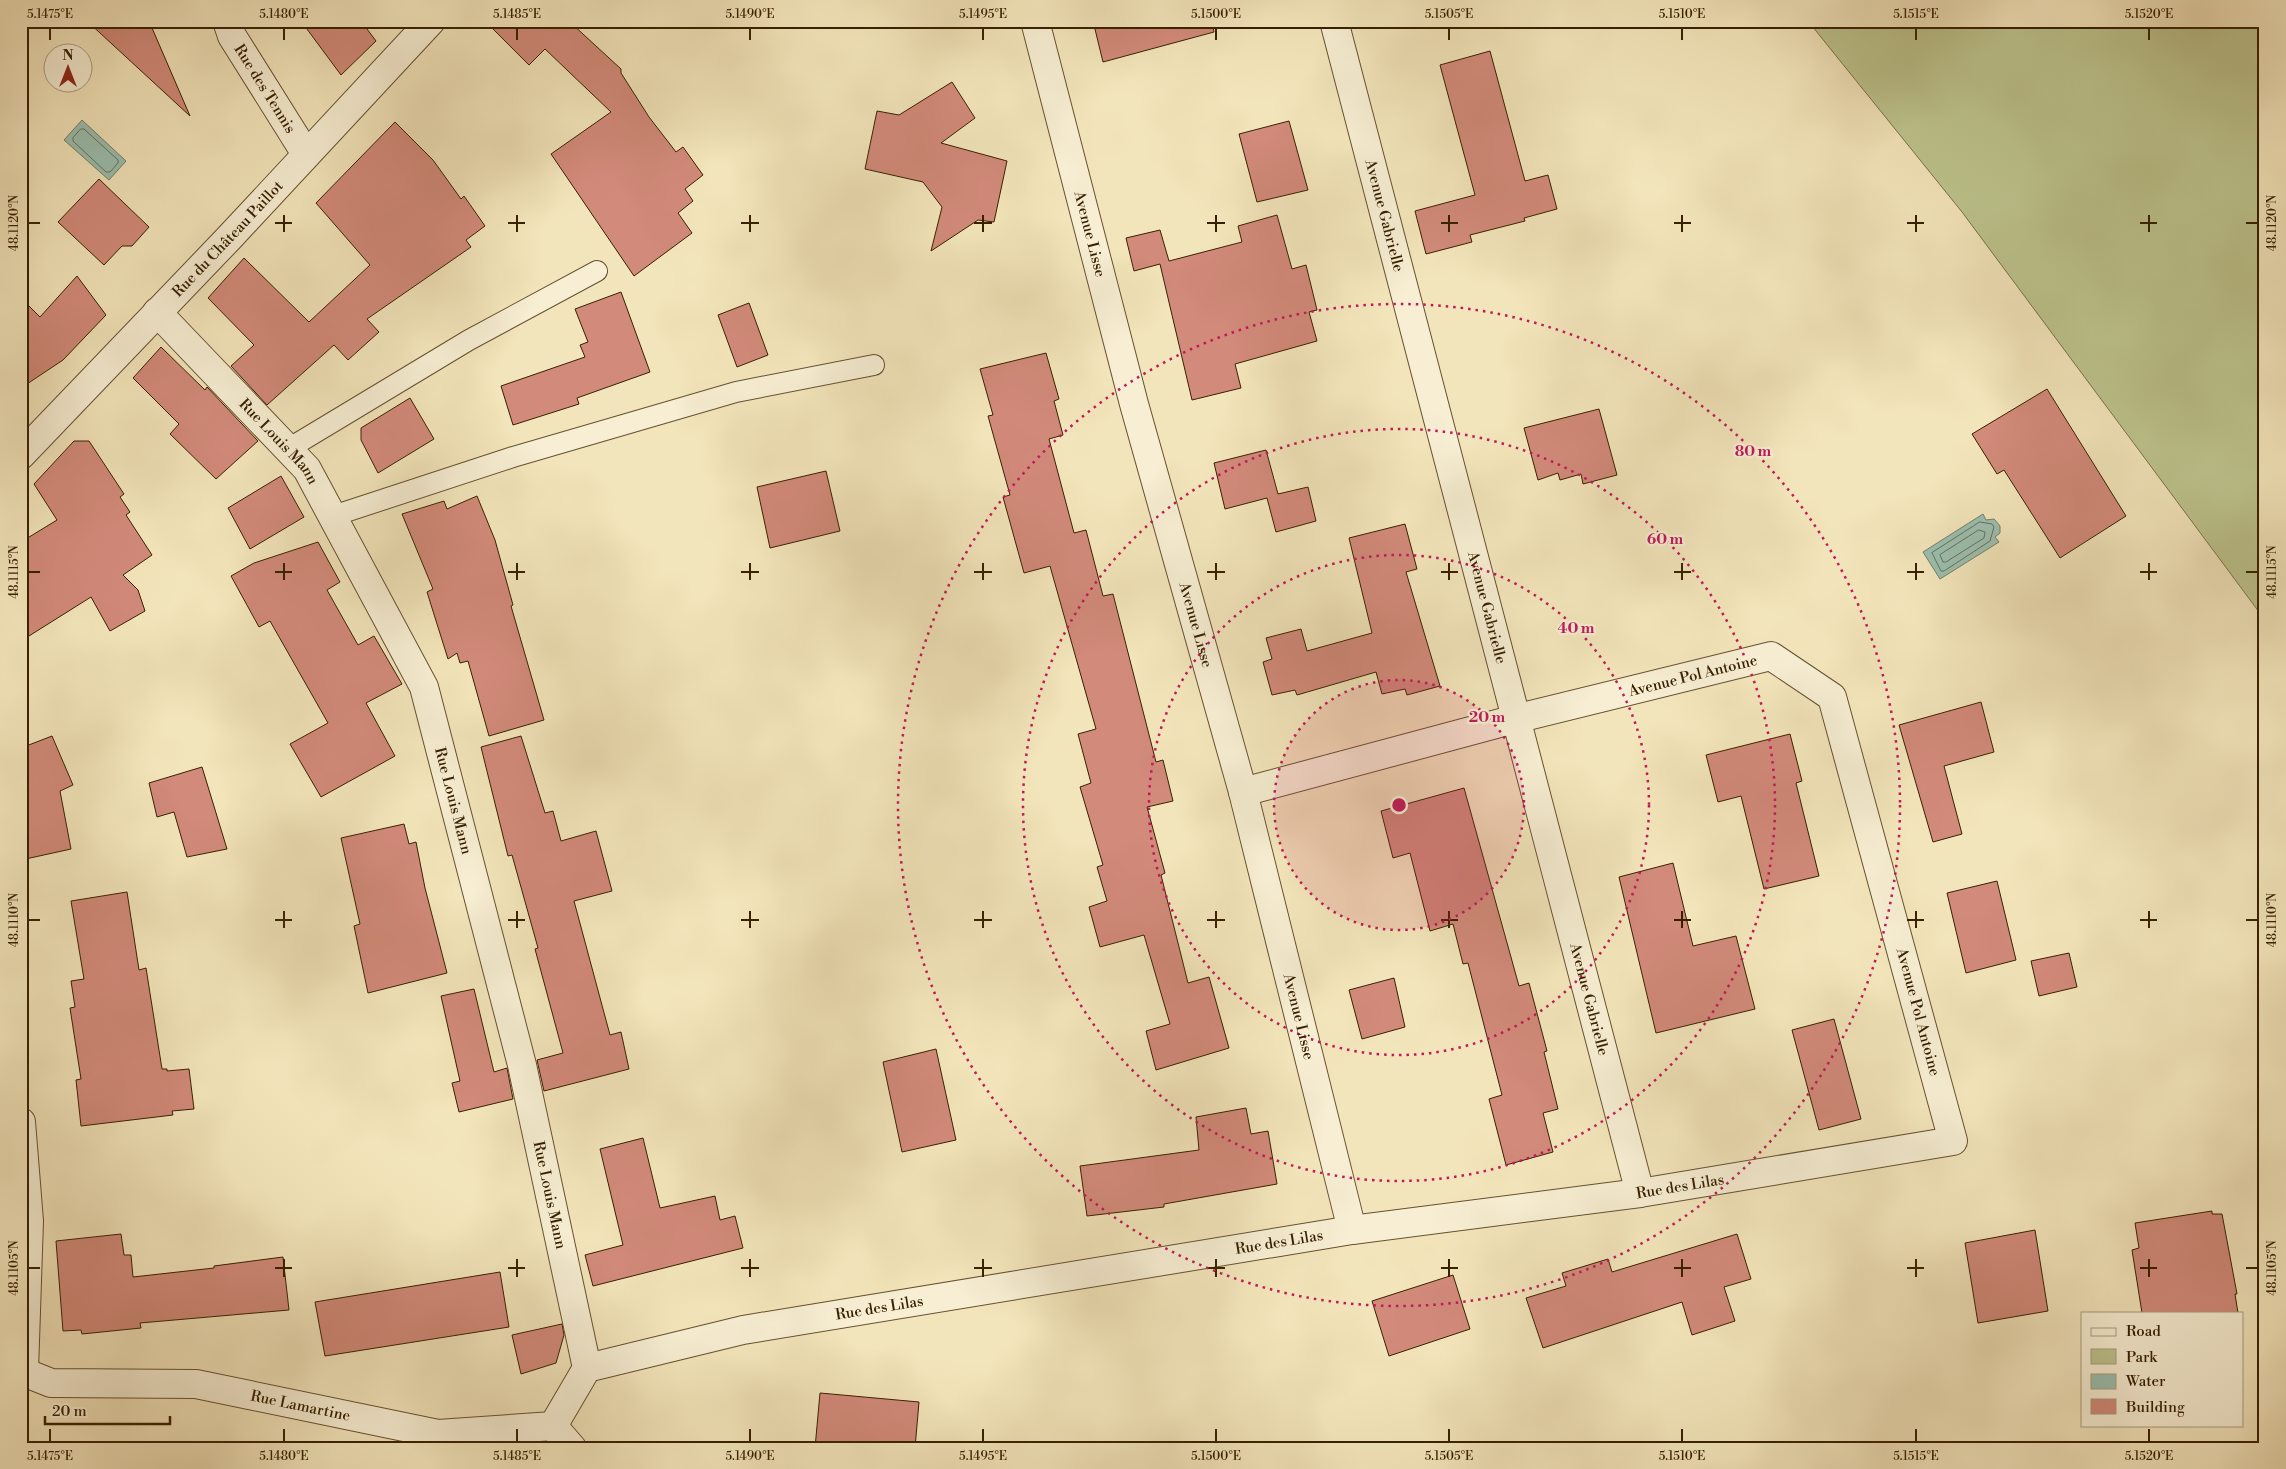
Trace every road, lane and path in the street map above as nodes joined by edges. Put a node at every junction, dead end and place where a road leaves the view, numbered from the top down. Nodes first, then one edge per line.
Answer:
1 (227, 21) edge
2 (432, 21) edge
3 (1035, 21) edge
4 (1334, 21) edge
5 (306, 154) junction
6 (597, 271) dead end
7 (157, 312) junction
8 (874, 366) dead end
9 (288, 449) junction
10 (21, 455) edge
11 (332, 516) junction
12 (1516, 719) junction
13 (1243, 792) junction
14 (21, 1122) edge
15 (1953, 1141) joint
16 (1640, 1193) junction
17 (1352, 1230) junction
18 (587, 1368) junction
19 (23, 1371) edge
20 (553, 1426) junction
21 (572, 1448) edge

1 - 5 street, Rue des Tennis
2 - 5 street, Rue du Château Paillot
3 - 13 street, Avenue Lisse
4 - 12 street, Avenue Gabrielle
5 - 7 street, Rue du Château Paillot
6 - 9 lane
7 - 9 street, Rue Louis Mann
7 - 10 street, Rue du Château Paillot
8 - 11 lane
9 - 11 street, Rue Louis Mann
11 - 18 street, Rue Louis Mann
12 - 13 street, Avenue Pol Antoine
12 - 15 street, Avenue Pol Antoine
12 - 16 street, Avenue Gabrielle
13 - 17 street, Avenue Lisse
14 - 19 street
15 - 16 street, Rue des Lilas
16 - 17 street, Rue des Lilas
17 - 18 street, Rue des Lilas
18 - 20 street
19 - 20 street, Rue Lamartine
20 - 21 street

